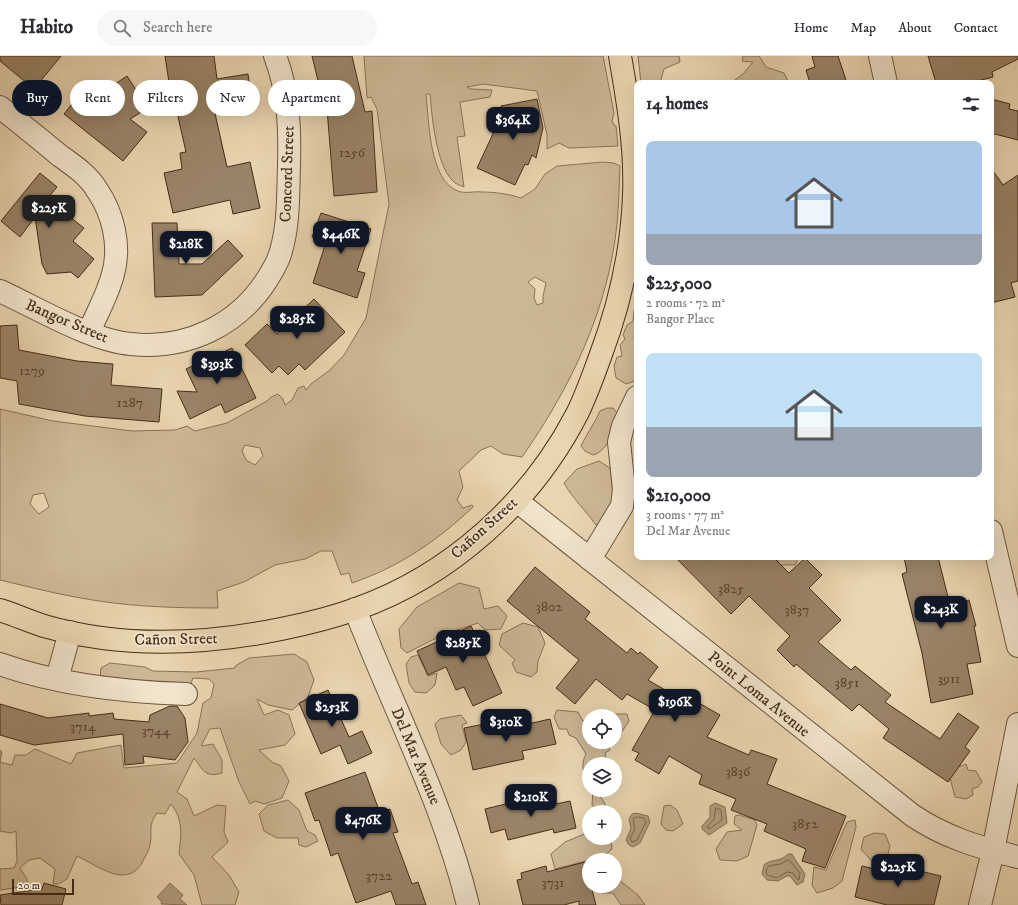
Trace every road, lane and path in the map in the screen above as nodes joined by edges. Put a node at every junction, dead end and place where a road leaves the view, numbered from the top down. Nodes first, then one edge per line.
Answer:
1 (275, 56) edge
2 (620, 56) edge
3 (880, 56) edge
4 (885, 80) edge
5 (0, 107) edge
6 (634, 176) edge
7 (634, 202) edge
8 (274, 268) joint
9 (0, 291) edge
10 (88, 332) junction
11 (634, 403) edge
12 (517, 500) junction
13 (994, 544) edge
14 (590, 559) junction
15 (355, 609) junction
16 (0, 610) edge
17 (70, 632) junction
18 (1018, 646) edge
19 (0, 664) edge
20 (57, 679) junction
21 (186, 694) dead end
22 (1018, 724) edge
23 (993, 851) junction
24 (1018, 857) edge
25 (468, 905) edge
26 (980, 905) edge

1 - 8 street, Concord Street
2 - 6 main road, Cañon Street
3 - 4 street
5 - 10 street
7 - 12 main road, Cañon Street
8 - 10 street, Bangor Street
9 - 10 street, Bangor Street
11 - 14 street
12 - 14 street, Point Loma Avenue
12 - 15 main road, Cañon Street
13 - 18 street
14 - 23 street, Point Loma Avenue
15 - 17 main road, Cañon Street
15 - 25 street, Del Mar Avenue
16 - 17 main road, Cañon Street
17 - 20 street
19 - 20 street
20 - 21 street
22 - 23 street
23 - 24 street, Point Loma Avenue
23 - 26 street

